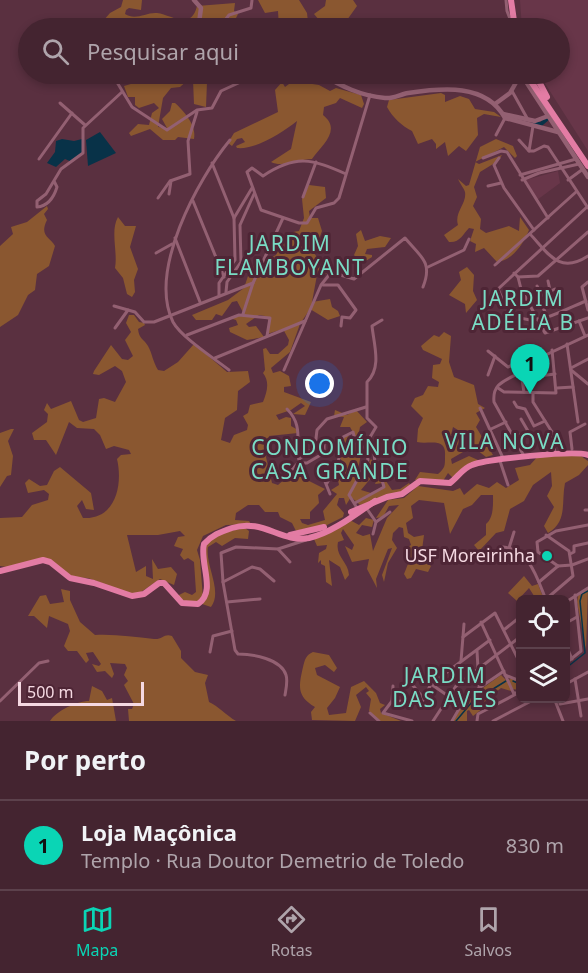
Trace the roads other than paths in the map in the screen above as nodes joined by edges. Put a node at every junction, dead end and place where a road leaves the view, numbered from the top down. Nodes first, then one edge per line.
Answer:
1 (194, 0) edge
2 (252, 0) edge
3 (506, 0) edge
4 (513, 0) edge
5 (200, 18) edge
6 (227, 18) edge
7 (510, 18) edge
8 (514, 18) edge
9 (117, 84) edge
10 (236, 84) edge
11 (338, 84) edge
12 (519, 84) edge
13 (530, 84) edge
14 (531, 84) edge
15 (540, 84) edge
16 (512, 91) junction
17 (122, 92) junction
18 (370, 94) junction
19 (60, 103) dead end
20 (495, 104) junction
21 (197, 110) junction
22 (72, 113) junction
23 (505, 116) junction
24 (549, 118) junction
25 (527, 119) junction
26 (85, 125) junction
27 (533, 126) junction
28 (540, 127) junction
29 (559, 132) junction
30 (496, 135) dead end
31 (230, 140) dead end
32 (519, 140) dead end
33 (529, 151) junction
34 (483, 158) dead end
35 (499, 158) dead end
36 (39, 159) dead end
37 (588, 160) edge
38 (578, 161) junction
39 (316, 162) junction
40 (212, 163) junction
41 (559, 166) junction
42 (585, 167) edge
43 (346, 174) junction
44 (519, 175) junction
45 (588, 177) edge
46 (171, 180) junction
47 (522, 180) junction
48 (567, 180) junction
49 (54, 181) junction
50 (501, 183) junction
51 (488, 186) dead end
52 (252, 188) junction
53 (576, 192) junction
54 (168, 194) dead end
55 (254, 194) junction
56 (303, 197) dead end
57 (158, 198) dead end
58 (193, 201) junction
59 (587, 208) edge
60 (234, 218) junction
61 (283, 218) junction
62 (548, 218) junction
63 (534, 230) junction
64 (588, 232) edge
65 (530, 234) junction
66 (175, 238) junction
67 (469, 239) dead end
68 (172, 244) junction
69 (543, 248) junction
70 (156, 253) dead end
71 (588, 255) edge
72 (556, 262) junction
73 (495, 265) dead end
74 (428, 267) junction
75 (514, 273) junction
76 (224, 277) junction
77 (518, 278) junction
78 (548, 281) dead end
79 (588, 282) edge
80 (253, 283) junction
81 (321, 285) junction
82 (537, 286) dead end
83 (423, 287) dead end
84 (226, 292) junction
85 (219, 295) junction
86 (542, 295) junction
87 (586, 301) junction
88 (200, 302) junction
89 (114, 306) dead end
90 (128, 310) junction
91 (588, 310) edge
92 (243, 314) junction
93 (171, 315) junction
94 (547, 316) junction
95 (588, 318) edge
96 (519, 319) junction
97 (382, 320) dead end
98 (537, 320) junction
99 (305, 321) junction
100 (579, 321) junction
101 (511, 324) dead end
102 (341, 326) dead end
103 (115, 328) dead end
104 (587, 335) edge
105 (187, 336) junction
106 (267, 336) junction
107 (567, 344) junction
108 (552, 350) junction
109 (488, 351) dead end
110 (495, 356) junction
111 (215, 358) junction
112 (588, 359) edge
113 (520, 367) junction
114 (571, 369) junction
115 (229, 370) dead end
116 (284, 370) dead end
117 (521, 372) junction
118 (490, 373) dead end
119 (555, 374) junction
120 (577, 375) junction
121 (572, 376) junction
122 (522, 378) junction
123 (588, 378) edge
124 (583, 380) junction
125 (588, 384) edge
126 (499, 387) junction
127 (573, 387) junction
128 (557, 391) junction
129 (524, 393) junction
130 (532, 393) junction
131 (514, 402) dead end
132 (536, 406) junction
133 (366, 407) junction
134 (522, 407) junction
135 (530, 407) junction
136 (480, 408) dead end
137 (287, 409) dead end
138 (526, 411) junction
139 (521, 419) dead end
140 (545, 421) junction
141 (506, 422) junction
142 (578, 422) dead end
143 (585, 424) dead end
144 (491, 429) junction
145 (514, 438) junction
146 (339, 448) junction
147 (367, 449) junction
148 (572, 449) junction
149 (374, 453) dead end
150 (557, 453) junction
151 (588, 453) edge
152 (525, 458) junction
153 (502, 460) junction
154 (299, 461) junction
155 (333, 472) junction
156 (294, 479) dead end
157 (326, 484) junction
158 (508, 485) dead end
159 (330, 494) dead end
160 (359, 508) junction
161 (390, 512) dead end
162 (376, 522) junction
163 (588, 525) edge
164 (514, 532) dead end
165 (373, 534) dead end
166 (308, 535) junction
167 (549, 535) junction
168 (588, 543) edge
169 (503, 547) dead end
170 (509, 548) junction
171 (278, 549) junction
172 (570, 554) junction
173 (588, 558) edge
174 (290, 562) dead end
175 (572, 565) junction
176 (558, 566) junction
177 (0, 572) edge
178 (274, 581) dead end
179 (223, 582) junction
180 (539, 582) junction
181 (588, 588) edge
182 (544, 595) edge
183 (550, 595) edge
184 (575, 595) junction
185 (260, 599) dead end
186 (570, 599) edge
187 (227, 602) junction
188 (577, 618) junction
189 (516, 620) edge
190 (570, 621) edge
191 (482, 622) junction
192 (464, 624) dead end
193 (505, 629) junction
194 (232, 631) junction
195 (463, 638) junction
196 (490, 640) junction
197 (516, 640) edge
198 (512, 644) junction
199 (568, 649) edge
200 (477, 651) junction
201 (210, 652) dead end
202 (497, 654) junction
203 (516, 654) edge
204 (572, 658) joint
205 (48, 661) dead end
206 (462, 662) junction
207 (478, 669) junction
208 (504, 670) junction
209 (588, 672) edge
210 (499, 675) junction
211 (406, 677) dead end
212 (508, 677) junction
213 (575, 679) junction
214 (516, 680) edge
215 (570, 682) edge
216 (431, 684) junction
217 (393, 686) dead end
218 (479, 686) junction
219 (516, 692) edge
220 (285, 695) dead end
221 (448, 697) junction
222 (425, 699) junction
223 (588, 699) edge
224 (0, 701) edge
225 (392, 701) junction
226 (578, 701) junction
227 (524, 703) edge
228 (556, 703) edge
229 (560, 704) dead end
230 (460, 705) junction
231 (370, 713) dead end
232 (581, 716) dead end
233 (403, 719) edge
234 (501, 719) edge
235 (379, 721) edge
236 (412, 721) edge
237 (434, 721) edge
238 (452, 721) edge
239 (477, 721) edge
240 (493, 721) edge
241 (563, 721) edge

1 - 5 street
2 - 6 street
3 - 7 street
4 - 8 main road
9 - 17 street
10 - 21 street
11 - 18 street
12 - 16 street
13 - 24 street
14 - 42 main road
15 - 37 main road
16 - 20 street
16 - 25 street
17 - 21 street
17 - 26 street
18 - 20 street
18 - 43 street
19 - 22 street
20 - 23 street
21 - 46 street
22 - 26 street
22 - 36 street
23 - 25 street
23 - 27 street
23 - 30 street
24 - 25 street
24 - 28 street
24 - 29 street
26 - 49 street
27 - 28 street
27 - 33 street
28 - 29 street
29 - 38 street
31 - 40 street
32 - 33 street
33 - 41 street
34 - 44 street
35 - 50 street
38 - 41 street
38 - 42 street
39 - 43 street
39 - 52 street
39 - 56 street
40 - 58 street
40 - 60 street
41 - 44 street
41 - 47 street
41 - 48 street
42 - 45 street
42 - 48 street
43 - 61 street
44 - 47 street
46 - 54 street
46 - 57 street
47 - 62 street
48 - 53 street
49 - 49 street
50 - 51 street
50 - 63 street
52 - 55 street
52 - 60 street
53 - 59 street
53 - 62 street
55 - 61 street
55 - 84 street
58 - 66 street
58 - 76 street
59 - 69 street
60 - 76 street
61 - 80 street
62 - 63 street
63 - 65 street
64 - 72 street
65 - 69 street
65 - 73 street
66 - 68 street
66 - 88 street
67 - 74 street
68 - 70 street
68 - 93 street
69 - 72 street
69 - 75 street
71 - 72 street
72 - 77 street
74 - 81 street
74 - 83 street
75 - 77 street
75 - 96 street
76 - 85 street
77 - 98 street
78 - 86 street
79 - 87 street
80 - 84 street
80 - 92 street
81 - 99 street
81 - 102 street
82 - 86 street
84 - 85 street
85 - 88 street
86 - 94 street
87 - 91 street
87 - 94 street
88 - 93 street
89 - 90 street
90 - 93 street
90 - 103 street
92 - 105 street
92 - 106 street
93 - 105 street
94 - 98 street
95 - 100 street
96 - 98 street
96 - 101 street
97 - 133 street
98 - 100 street
99 - 106 street
99 - 116 street
100 - 104 street
104 - 107 street
105 - 111 street
106 - 111 street
107 - 108 street
107 - 114 street
108 - 113 street
108 - 119 street
109 - 110 street
110 - 113 street
110 - 118 street
111 - 115 street
112 - 114 street
113 - 117 street
114 - 120 street
114 - 121 street
117 - 122 street
117 - 126 street
119 - 122 street
119 - 128 street
120 - 121 street
120 - 124 street
121 - 127 street
122 - 129 street
123 - 124 street
124 - 125 street
126 - 129 street
126 - 141 street
127 - 128 street
127 - 142 street
128 - 130 street
129 - 130 street
130 - 132 street
131 - 134 street
132 - 135 street
132 - 140 street
133 - 147 street
133 - 154 street
134 - 135 street
134 - 138 street
135 - 138 street
136 - 144 street
137 - 154 street
138 - 140 street
139 - 145 street
140 - 150 street
141 - 144 street
141 - 145 street
143 - 148 street
144 - 153 street
145 - 152 street
146 - 147 street
146 - 154 street
146 - 155 street
147 - 160 street
148 - 150 main road
148 - 151 main road
149 - 160 street
150 - 151 main road
150 - 152 main road
152 - 153 main road
153 - 158 street
153 - 160 main road
154 - 156 street
155 - 157 street
155 - 157 street
157 - 159 street
160 - 162 street
160 - 166 main road
161 - 162 street
162 - 165 street
163 - 167 street
164 - 170 street
166 - 171 street
166 - 177 main road
167 - 172 street
167 - 176 street
168 - 172 street
169 - 170 street
170 - 180 street
171 - 174 street
171 - 179 street
172 - 175 street
173 - 175 street
175 - 176 street
175 - 183 street
176 - 180 street
178 - 179 street
179 - 187 street
180 - 182 street
181 - 184 street
184 - 186 street
184 - 188 street
185 - 187 street
187 - 194 street
188 - 190 street
188 - 204 street
189 - 193 street
191 - 193 street
191 - 195 street
191 - 196 street
192 - 195 street
193 - 198 street
194 - 201 street
194 - 220 street
195 - 206 street
196 - 200 street
196 - 202 street
197 - 198 street
198 - 202 street
198 - 203 street
199 - 204 street
200 - 206 street
200 - 207 street
202 - 207 street
202 - 208 street
205 - 224 street
206 - 216 street
207 - 218 street
207 - 221 street
208 - 210 street
208 - 212 street
209 - 213 street
210 - 212 street
210 - 218 street
211 - 222 street
212 - 214 street
212 - 219 street
213 - 215 street
213 - 226 street
216 - 221 street
216 - 222 street
217 - 225 street
218 - 230 street
219 - 239 street
221 - 230 street
221 - 237 street
222 - 225 street
223 - 226 street
225 - 233 street
226 - 229 street
226 - 232 street
227 - 234 street
228 - 241 street
230 - 238 street
231 - 235 street
233 - 236 street
234 - 240 street

